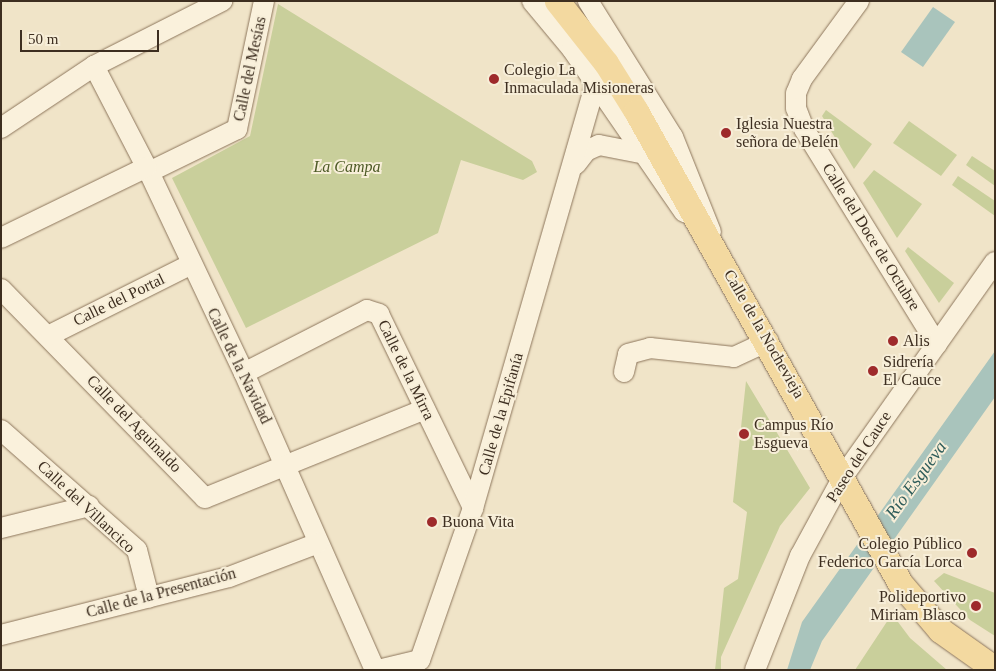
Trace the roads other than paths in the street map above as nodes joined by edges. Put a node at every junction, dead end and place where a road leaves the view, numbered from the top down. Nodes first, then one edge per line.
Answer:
1 (222, 1) edge
2 (264, 1) edge
3 (532, 1) edge
4 (557, 1) edge
5 (588, 1) edge
6 (859, 1) edge
7 (94, 66) junction
8 (596, 83) junction
9 (1, 128) edge
10 (640, 152) junction
11 (574, 166) junction
12 (148, 169) junction
13 (1, 238) edge
14 (714, 246) junction
15 (995, 262) edge
16 (190, 265) junction
17 (1, 289) edge
18 (48, 336) junction
19 (768, 341) junction
20 (937, 344) junction
21 (624, 372) dead end
22 (244, 373) junction
23 (424, 409) junction
24 (1, 430) edge
25 (286, 465) junction
26 (844, 475) junction
27 (89, 506) junction
28 (474, 508) junction
29 (1, 528) edge
30 (318, 543) junction
31 (150, 597) junction
32 (1, 635) edge
33 (995, 669) edge
34 (377, 670) edge
35 (755, 670) edge

1 - 7 street
2 - 12 street, Calle del Mesías
3 - 8 street, Calle de la Nochevieja
4 - 14 main road, Calle de la Nochevieja
5 - 14 street, Calle de la Nochevieja
6 - 20 street, Calle del Doce de Octubre
7 - 9 street
7 - 12 street, Calle de la Navidad
8 - 10 street, Calle de la Nochevieja
8 - 11 street, Calle de la Epifanía
10 - 11 street, Calle de la Epifanía
10 - 14 street, Calle de la Nochevieja
11 - 28 street, Calle de la Epifanía
12 - 13 street
12 - 16 street, Calle de la Navidad
14 - 19 main road, Calle de la Nochevieja
15 - 20 street, Paseo del Cauce
16 - 18 street, Calle del Portal
16 - 22 street, Calle de la Navidad
17 - 18 street, Calle del Aguinaldo
18 - 25 street, Calle del Aguinaldo
19 - 21 street
19 - 26 main road, Calle de la Nochevieja
20 - 26 street, Paseo del Cauce
22 - 23 street, Calle de la Mirra
22 - 25 street, Calle de la Navidad
23 - 25 street
23 - 28 street, Calle de la Mirra
24 - 27 street, Calle del Villancico
25 - 30 street, Calle de la Navidad
26 - 33 main road, Calle de la Nochevieja
26 - 35 street, Paseo del Cauce
27 - 29 street
27 - 31 street, Calle del Villancico
28 - 34 street, Calle de la Epifanía
30 - 31 street, Calle de la Presentación
30 - 34 street, Calle de la Navidad
31 - 32 street, Calle de la Presentación

